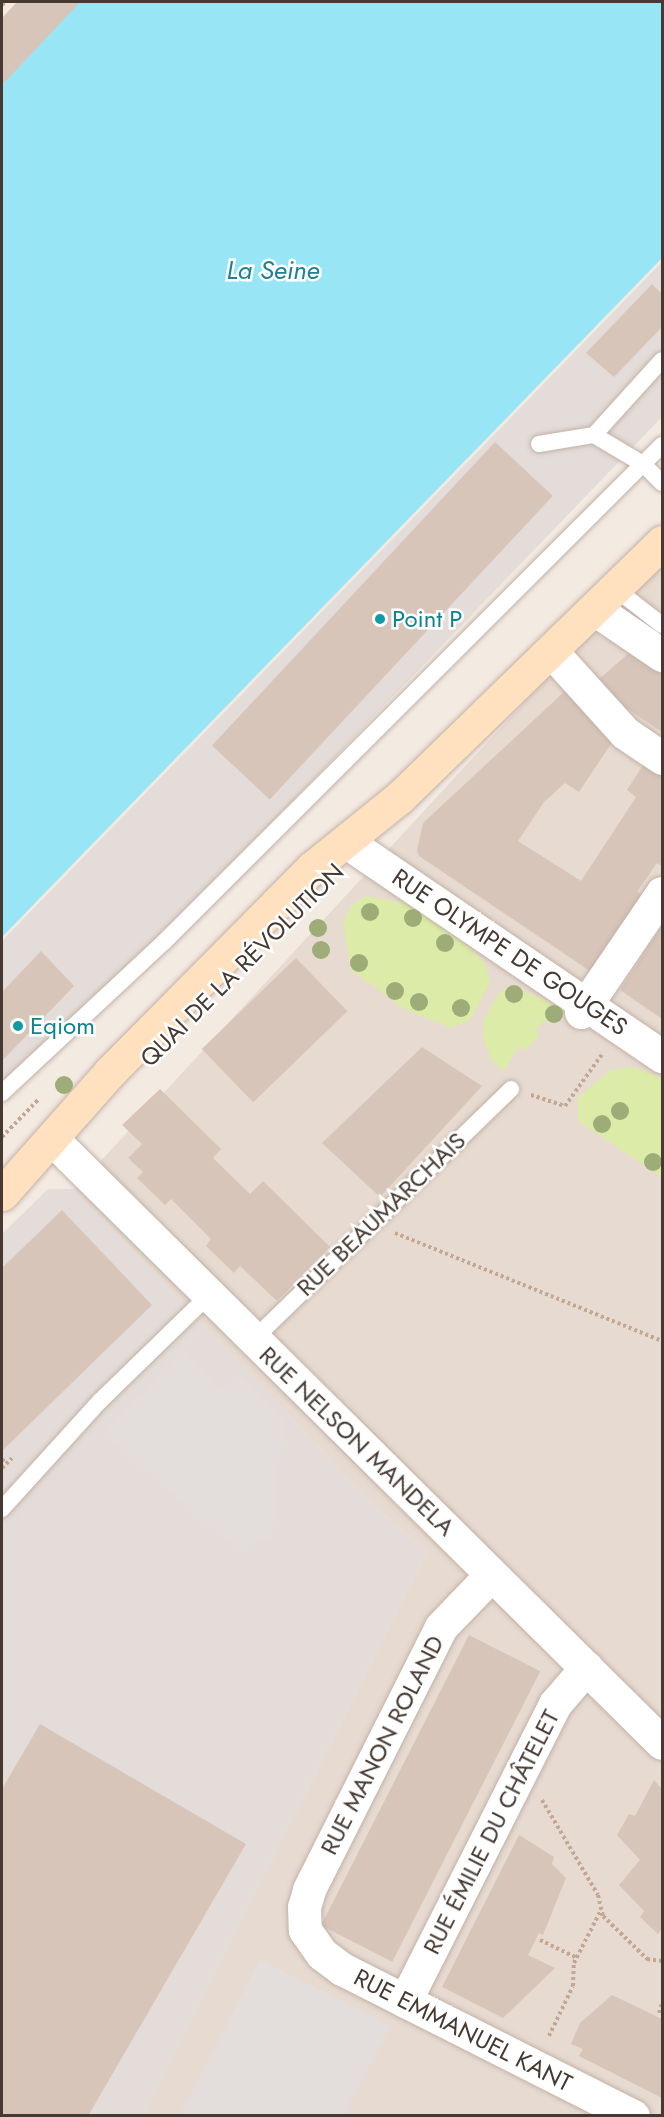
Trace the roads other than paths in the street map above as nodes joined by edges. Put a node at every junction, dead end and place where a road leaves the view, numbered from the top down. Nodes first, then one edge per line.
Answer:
1 (663, 360) edge
2 (594, 435) junction
3 (539, 444) dead end
4 (663, 445) edge
5 (644, 464) junction
6 (663, 483) edge
7 (663, 542) edge
8 (606, 600) junction
9 (663, 625) edge
10 (551, 651) junction
11 (663, 655) edge
12 (663, 758) edge
13 (399, 796) junction
14 (357, 849) junction
15 (663, 893) edge
16 (584, 1009) junction
17 (663, 1056) edge
18 (511, 1089) road end
19 (2, 1093) edge
20 (61, 1129) junction
21 (2, 1194) edge
22 (208, 1296) junction
23 (253, 1340) junction
24 (2, 1509) edge
25 (490, 1576) junction
26 (586, 1668) junction
27 (663, 1743) edge
28 (304, 1930) joint
29 (405, 2001) junction
30 (633, 2115) edge

1 - 2 lane
2 - 3 lane
2 - 5 lane
4 - 5 lane
5 - 6 lane
5 - 19 lane
7 - 8 main road, QUAI DE LA RÉVOLUTION
8 - 9 lane
8 - 10 main road, QUAI DE LA RÉVOLUTION
8 - 11 street
10 - 12 street
10 - 13 main road, QUAI DE LA RÉVOLUTION
13 - 14 main road, QUAI DE LA RÉVOLUTION
13 - 20 main road, QUAI DE LA RÉVOLUTION
14 - 16 street, RUE OLYMPE DE GOUGES
14 - 20 main road, QUAI DE LA RÉVOLUTION
15 - 16 street
16 - 17 street, RUE OLYMPE DE GOUGES
18 - 23 lane, RUE BEAUMARCHAIS
20 - 21 main road, QUAI DE LA RÉVOLUTION
20 - 22 street, RUE NELSON MANDELA
22 - 23 street, RUE NELSON MANDELA
22 - 24 lane
23 - 25 street, RUE NELSON MANDELA
25 - 26 street, RUE NELSON MANDELA
25 - 28 street, RUE MANON ROLAND
26 - 27 street, RUE NELSON MANDELA
26 - 29 street, RUE ÉMILIE DU CHÂTELET
28 - 29 street, RUE EMMANUEL KANT
29 - 30 street, RUE EMMANUEL KANT

